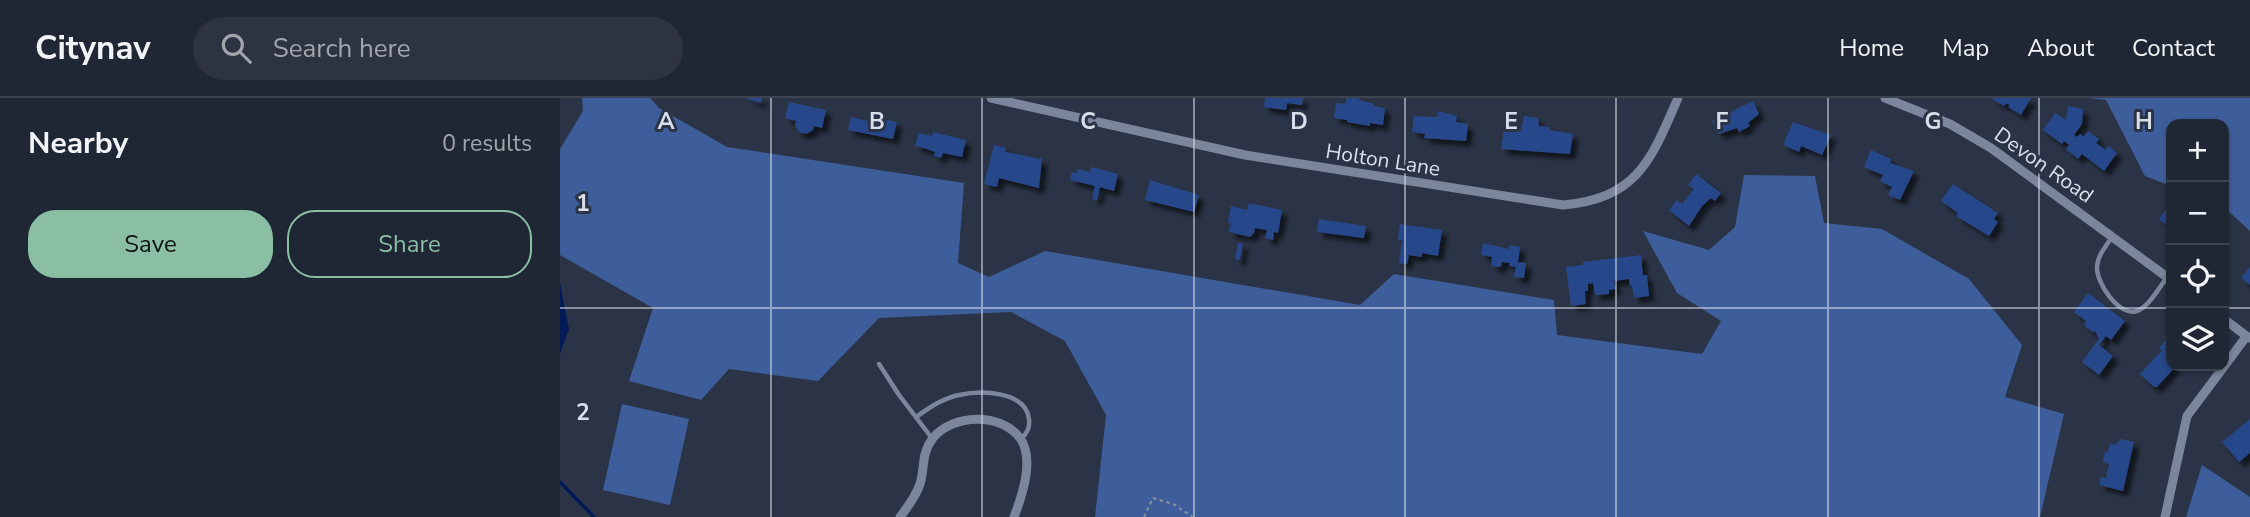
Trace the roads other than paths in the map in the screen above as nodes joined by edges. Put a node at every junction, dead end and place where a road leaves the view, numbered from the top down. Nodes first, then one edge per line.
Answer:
1 (991, 98) edge
2 (1678, 98) edge
3 (1885, 98) edge
4 (2113, 236) junction
5 (2166, 276) edge
6 (2166, 281) edge
7 (2229, 323) edge
8 (2248, 338) edge
9 (879, 364) dead end
10 (916, 417) junction
11 (933, 439) junction
12 (1021, 439) junction
13 (900, 517) edge
14 (1014, 517) edge
15 (2165, 517) edge

1 - 2 street, Holton Lane
3 - 4 street, Devon Road
4 - 5 street, Devon Road
4 - 6 lane
7 - 8 street
8 - 15 street
9 - 10 lane
10 - 11 lane
10 - 12 lane
11 - 12 street
11 - 13 street
12 - 14 street

